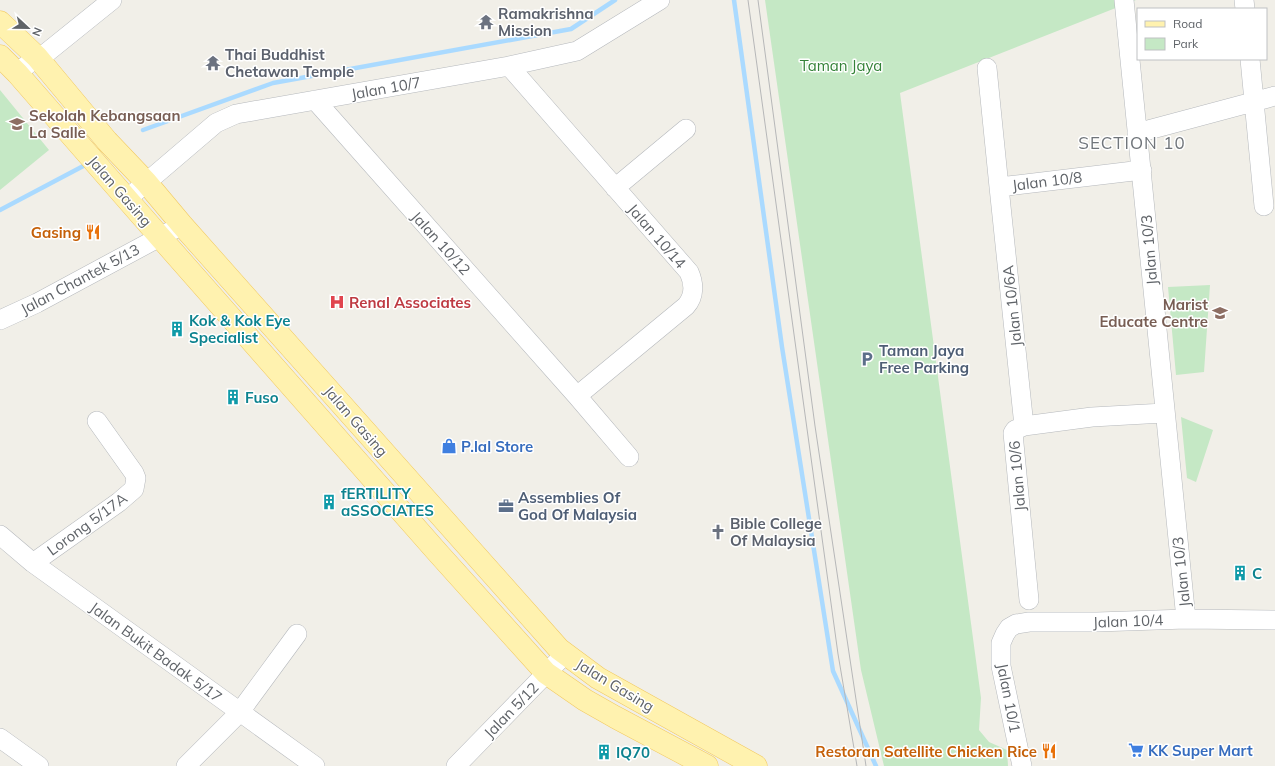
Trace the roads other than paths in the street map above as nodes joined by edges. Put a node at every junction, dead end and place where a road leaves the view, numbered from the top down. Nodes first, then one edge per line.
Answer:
1 (112, 0) edge
2 (660, 0) edge
3 (1124, 0) edge
4 (0, 22) edge
5 (0, 56) edge
6 (37, 57) junction
7 (1250, 60) edge
8 (509, 66) junction
9 (987, 68) dead end
10 (17, 73) junction
11 (1275, 96) edge
12 (314, 100) junction
13 (1254, 102) junction
14 (686, 129) dead end
15 (1138, 133) junction
16 (1142, 170) junction
17 (146, 182) junction
18 (999, 187) junction
19 (615, 188) junction
20 (127, 199) junction
21 (1264, 206) dead end
22 (182, 225) junction
23 (160, 237) junction
24 (0, 320) edge
25 (577, 396) junction
26 (1164, 413) junction
27 (97, 421) dead end
28 (1024, 426) junction
29 (629, 458) dead end
30 (0, 535) edge
31 (33, 562) junction
32 (1029, 600) dead end
33 (1186, 619) junction
34 (1275, 620) edge
35 (1029, 622) joint
36 (297, 634) dead end
37 (565, 654) junction
38 (546, 673) junction
39 (239, 713) junction
40 (0, 738) edge
41 (39, 766) edge
42 (186, 766) edge
43 (315, 766) edge
44 (456, 766) edge
45 (706, 766) edge
46 (756, 766) edge
47 (1022, 766) edge

1 - 6 street
2 - 8 street, Jalan 10/7
3 - 15 street, Jalan 10/3
4 - 6 main road, Jalan Gasing
5 - 10 main road, Jalan Gasing
6 - 10 street
6 - 17 main road, Jalan Gasing
7 - 13 street
8 - 12 street, Jalan 10/7
8 - 19 street, Jalan 10/14
9 - 18 street, Jalan 10/8
10 - 20 main road, Jalan Gasing
11 - 13 street
12 - 17 street, Jalan 10/7
12 - 25 street, Jalan 10/12
13 - 15 street
13 - 21 street
14 - 19 street
15 - 16 street, Jalan 10/3
16 - 18 street, Jalan 10/8
16 - 26 street, Jalan 10/3
17 - 20 street, Jalan 10/7
17 - 22 main road, Jalan Gasing
18 - 28 street, Jalan 10/6A
19 - 25 street, Jalan 10/14
20 - 23 main road, Jalan Gasing
22 - 23 street, Jalan Chantek 5/13
22 - 37 main road, Jalan Gasing
23 - 24 street, Jalan Chantek 5/13
23 - 38 main road, Jalan Gasing
25 - 29 street, Jalan 10/12
26 - 28 street, Jalan 10/6
26 - 33 street, Jalan 10/3
27 - 31 street, Lorong 5/17A
28 - 32 street, Jalan 10/6
30 - 31 street, Jalan Bukit Badak 5/17
31 - 39 street, Jalan Bukit Badak 5/17
33 - 34 street, Jalan 10/4
33 - 35 street, Jalan 10/4
35 - 47 street, Jalan 10/1
36 - 39 street
37 - 38 street, Jalan 5/12
37 - 46 main road, Jalan Gasing
38 - 44 street, Jalan 5/12
38 - 45 main road, Jalan Gasing
39 - 42 street
39 - 43 street, Jalan Bukit Badak 5/17
40 - 41 street

